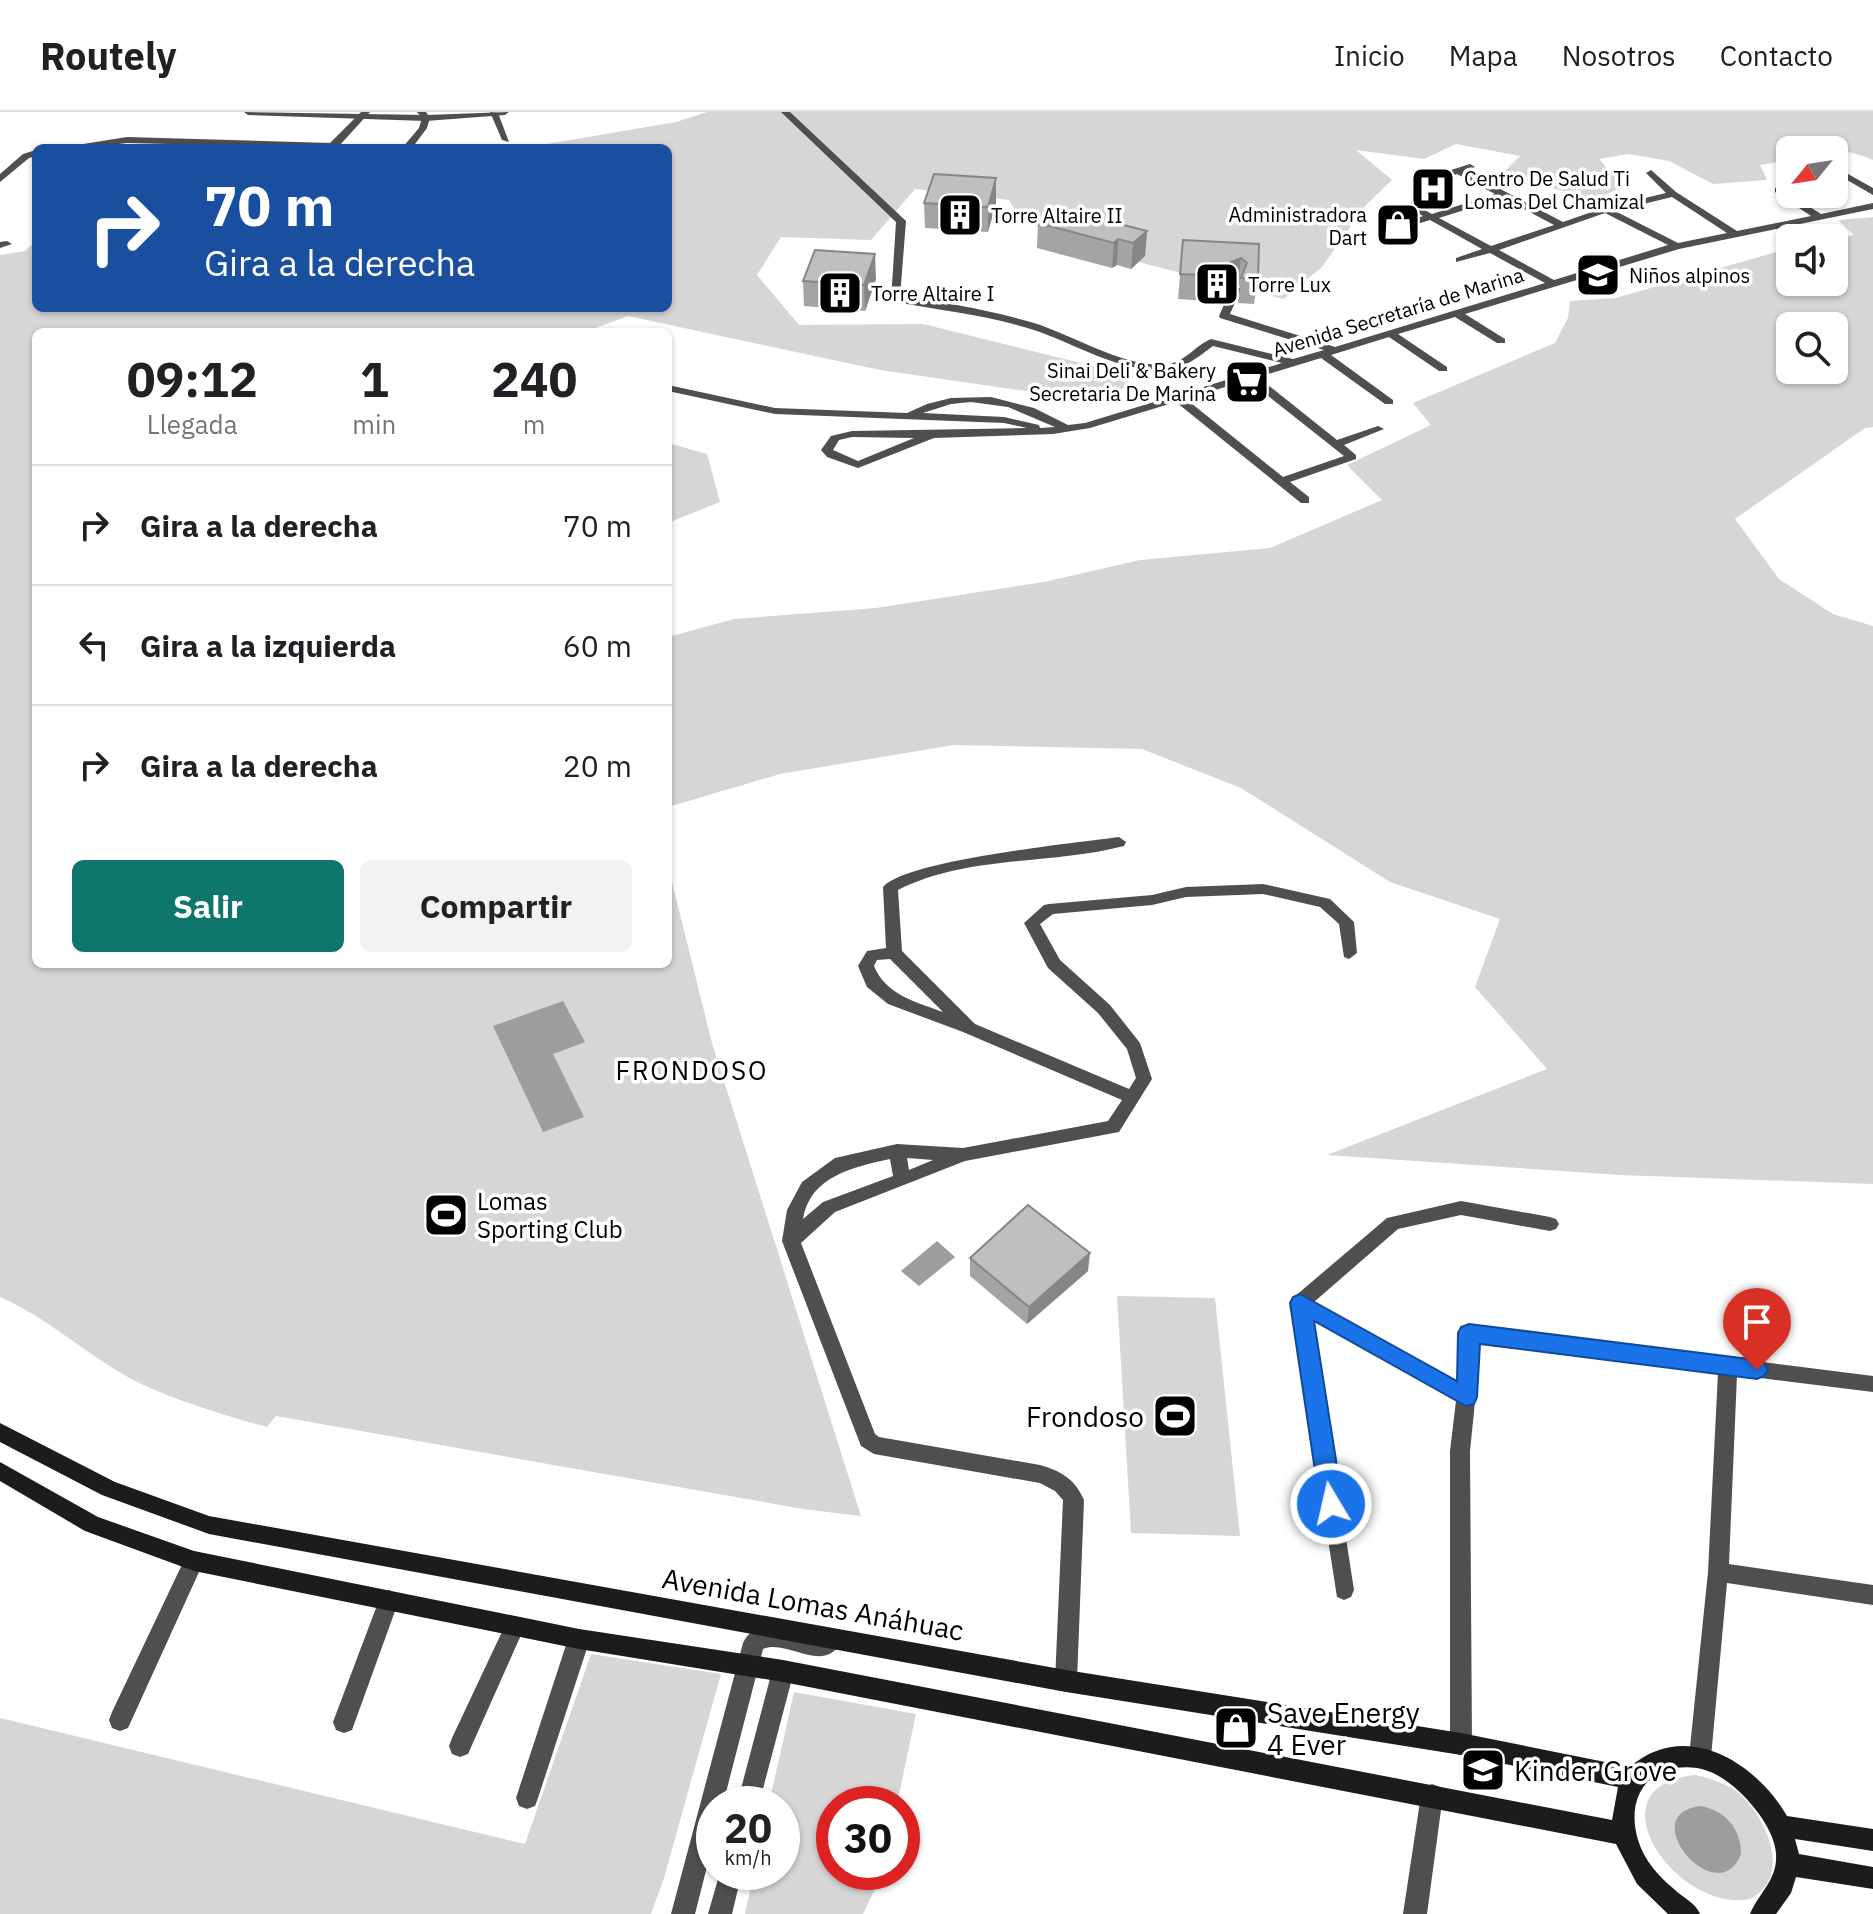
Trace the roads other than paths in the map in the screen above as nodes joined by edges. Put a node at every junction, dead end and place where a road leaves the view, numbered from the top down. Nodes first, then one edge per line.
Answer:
1 (248, 112) edge
2 (377, 112) edge
3 (505, 112) edge
4 (785, 112) edge
5 (365, 113) edge
6 (494, 113) edge
7 (424, 115) edge
8 (506, 140) dead end
9 (188, 141) junction
10 (88, 144) edge
11 (182, 144) edge
12 (274, 144) edge
13 (336, 144) edge
14 (410, 144) edge
15 (32, 154) edge
16 (1470, 167) dead end
17 (1458, 171) junction
18 (1651, 173) dead end
19 (1848, 177) edge
20 (0, 179) edge
21 (1873, 192) edge
22 (1673, 194) junction
23 (1502, 195) junction
24 (1873, 206) edge
25 (1806, 208) edge
26 (1606, 210) junction
27 (1431, 217) junction
28 (1820, 217) junction
29 (1562, 225) junction
30 (1392, 229) dead end
31 (1734, 233) junction
32 (1677, 246) junction
33 (1491, 249) junction
34 (1460, 260) dead end
35 (1552, 283) junction
36 (1236, 289) dead end
37 (1456, 313) junction
38 (1391, 334) junction
39 (1501, 341) dead end
40 (1337, 351) junction
41 (1324, 355) junction
42 (1296, 363) junction
43 (1443, 369) dead end
44 (1251, 377) junction
45 (672, 389) edge
46 (1179, 399) junction
47 (1389, 402) dead end
48 (907, 417) junction
49 (1066, 429) junction
50 (1378, 429) dead end
51 (1041, 431) junction
52 (932, 435) junction
53 (1338, 443) junction
54 (1282, 481) junction
55 (1305, 500) dead end
56 (1119, 842) dead end
57 (894, 953) junction
58 (1349, 953) dead end
59 (969, 1028) junction
60 (1132, 1097) junction
61 (897, 1151) junction
62 (963, 1155) junction
63 (902, 1180) junction
64 (808, 1187) junction
65 (829, 1207) junction
66 (1550, 1224) dead end
67 (791, 1241) junction
68 (1300, 1303) junction
69 (1728, 1366) junction
70 (1873, 1384) edge
71 (1466, 1397) junction
72 (0, 1432) edge
73 (0, 1471) edge
74 (194, 1561) junction
75 (1718, 1572) junction
76 (1344, 1590) dead end
77 (1873, 1595) edge
78 (389, 1600) junction
79 (515, 1626) junction
80 (832, 1638) junction
81 (579, 1639) junction
82 (750, 1666) junction
83 (783, 1671) junction
84 (1066, 1681) junction
85 (120, 1720) dead end
86 (344, 1722) dead end
87 (1461, 1744) junction
88 (460, 1746) dead end
89 (1700, 1757) junction
90 (1634, 1779) junction
91 (753, 1786) edge
92 (1432, 1795) junction
93 (527, 1798) dead end
94 (1780, 1826) junction
95 (1625, 1834) junction
96 (1873, 1840) edge
97 (1788, 1864) junction
98 (1873, 1878) edge
99 (726, 1890) edge
100 (683, 1914) edge
101 (720, 1914) edge
102 (1415, 1914) edge
103 (1688, 1914) edge
104 (1762, 1914) edge

1 - 5 street
2 - 7 street
3 - 6 street
4 - 42 street
5 - 7 street
5 - 13 street
6 - 7 street
6 - 8 street
7 - 14 street
9 - 10 street
9 - 11 street
9 - 12 street
15 - 20 street
16 - 17 street
17 - 23 street
17 - 27 street
18 - 22 street
19 - 21 street
22 - 26 street
22 - 31 street
23 - 27 street
23 - 29 street
24 - 28 street, Avenida Secretaría de Marina
25 - 28 street
26 - 29 street
26 - 32 street
27 - 30 street
27 - 33 street
28 - 31 street, Avenida Secretaría de Marina
29 - 33 street
31 - 32 street, Avenida Secretaría de Marina
32 - 35 street, Avenida Secretaría de Marina
33 - 34 street
33 - 35 street
35 - 37 street, Avenida Secretaría de Marina
36 - 40 street
37 - 38 street, Avenida Secretaría de Marina
37 - 39 street
38 - 40 street, Avenida Secretaría de Marina
38 - 43 street
40 - 41 street, Avenida Secretaría de Marina
41 - 42 street, Avenida Secretaría de Marina
41 - 47 street
42 - 44 street, Avenida Secretaría de Marina
44 - 46 street, Avenida Secretaría de Marina
44 - 53 street
45 - 48 street
46 - 49 street, Avenida Secretaría de Marina
46 - 54 street
48 - 49 street
48 - 51 street
49 - 51 street, Avenida Secretaría de Marina
50 - 53 street
51 - 52 street, Avenida Secretaría de Marina
52 - 52 street, Avenida Secretaría de Marina
53 - 54 street
54 - 55 street
56 - 57 street
57 - 59 street
57 - 59 street
58 - 60 street
59 - 60 street
60 - 62 street
61 - 62 street
61 - 63 street
61 - 64 street
62 - 63 street
63 - 65 street
64 - 65 street
64 - 67 street
65 - 67 street
66 - 68 street
67 - 84 street
68 - 71 street
68 - 76 street
69 - 70 street
69 - 71 street
69 - 75 street
71 - 87 street
72 - 80 main road, Avenida Lomas Anáhuac
73 - 74 main road
74 - 78 main road
74 - 85 street
75 - 77 street
75 - 89 street
78 - 79 main road
78 - 86 street
79 - 81 main road
79 - 88 street
80 - 82 street
80 - 84 main road, Avenida Lomas Anáhuac
81 - 82 main road
81 - 93 street
82 - 83 main road
82 - 100 street
83 - 91 street
83 - 92 main road
84 - 87 main road, Avenida Lomas Anáhuac
87 - 90 main road, Avenida Lomas Anáhuac
89 - 90 main road
89 - 94 main road
90 - 95 main road
92 - 95 main road
92 - 102 street
94 - 96 main road
94 - 97 main road
95 - 103 main road
97 - 98 main road
97 - 104 main road
99 - 101 street

